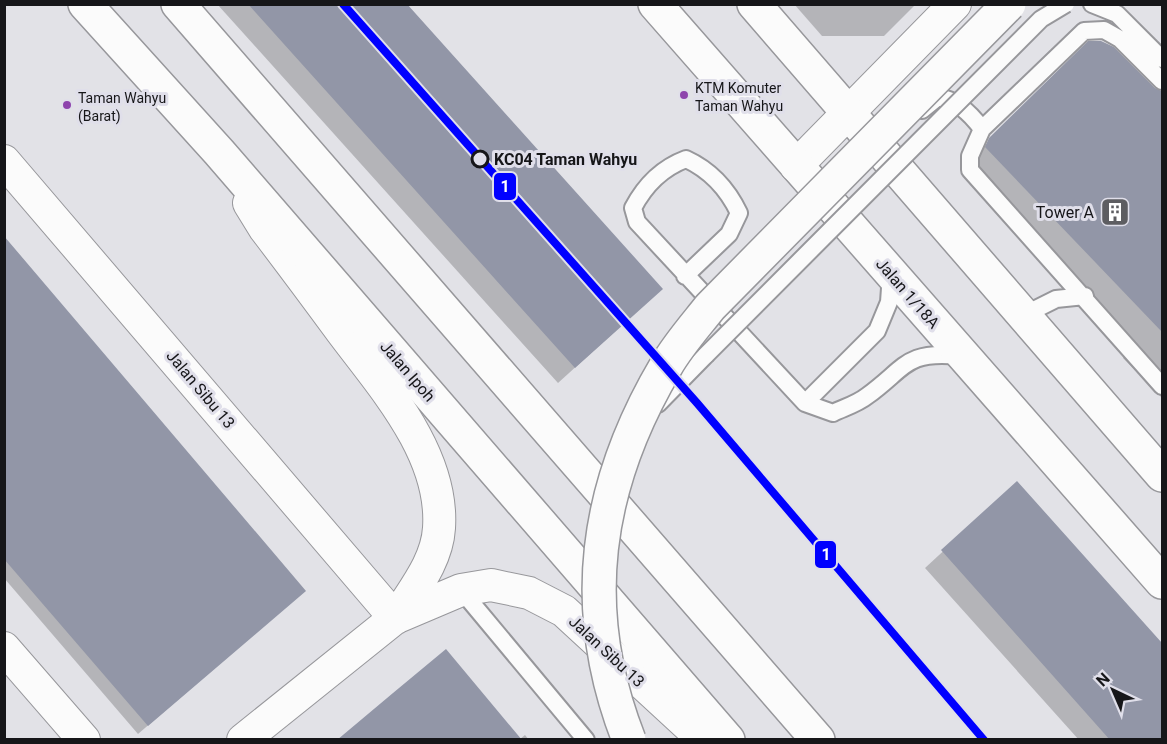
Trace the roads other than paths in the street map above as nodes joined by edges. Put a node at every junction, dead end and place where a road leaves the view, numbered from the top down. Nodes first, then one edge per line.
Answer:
1 (85, 4) edge
2 (178, 4) edge
3 (655, 4) edge
4 (754, 4) edge
5 (955, 4) edge
6 (1009, 4) edge
7 (1066, 4) edge
8 (1092, 4) edge
9 (1162, 59) edge
10 (1162, 81) edge
11 (848, 112) junction
12 (982, 129) junction
13 (881, 149) junction
14 (219, 152) junction
15 (4, 161) edge
16 (796, 166) junction
17 (891, 273) junction
18 (685, 276) junction
19 (1085, 296) junction
20 (1024, 315) junction
21 (964, 357) junction
22 (1162, 386) edge
23 (805, 403) junction
24 (630, 433) junction
25 (1162, 475) edge
26 (1162, 582) edge
27 (460, 590) junction
28 (395, 618) junction
29 (4, 648) edge
30 (84, 740) edge
31 (243, 740) edge
32 (586, 740) edge
33 (629, 740) edge
34 (704, 740) edge
35 (728, 740) edge
36 (818, 740) edge

1 - 14 main road, Jalan Ipoh
2 - 36 main road
3 - 16 main road, Jalan 1/18A
4 - 11 main road
5 - 11 street
6 - 24 main road, bridge
7 - 24 lane, bridge
8 - 9 lane
10 - 12 lane
11 - 13 main road
11 - 16 street
12 - 13 lane
12 - 19 lane
13 - 20 main road
14 - 28 street, Jalan Sibu 13
14 - 35 main road, Jalan Ipoh
15 - 28 street, Jalan Sibu 13
16 - 17 main road, Jalan 1/18A
17 - 21 main road, Jalan 1/18A
17 - 23 lane
18 - 18 lane
18 - 23 lane
19 - 20 lane
19 - 22 lane
20 - 25 main road
21 - 23 lane
21 - 26 main road, Jalan 1/18A
24 - 33 main road, bridge
27 - 28 street, Jalan Sibu 13
27 - 32 lane
27 - 34 street, Jalan Sibu 13
28 - 31 street, Jalan Sibu 13
29 - 30 street

